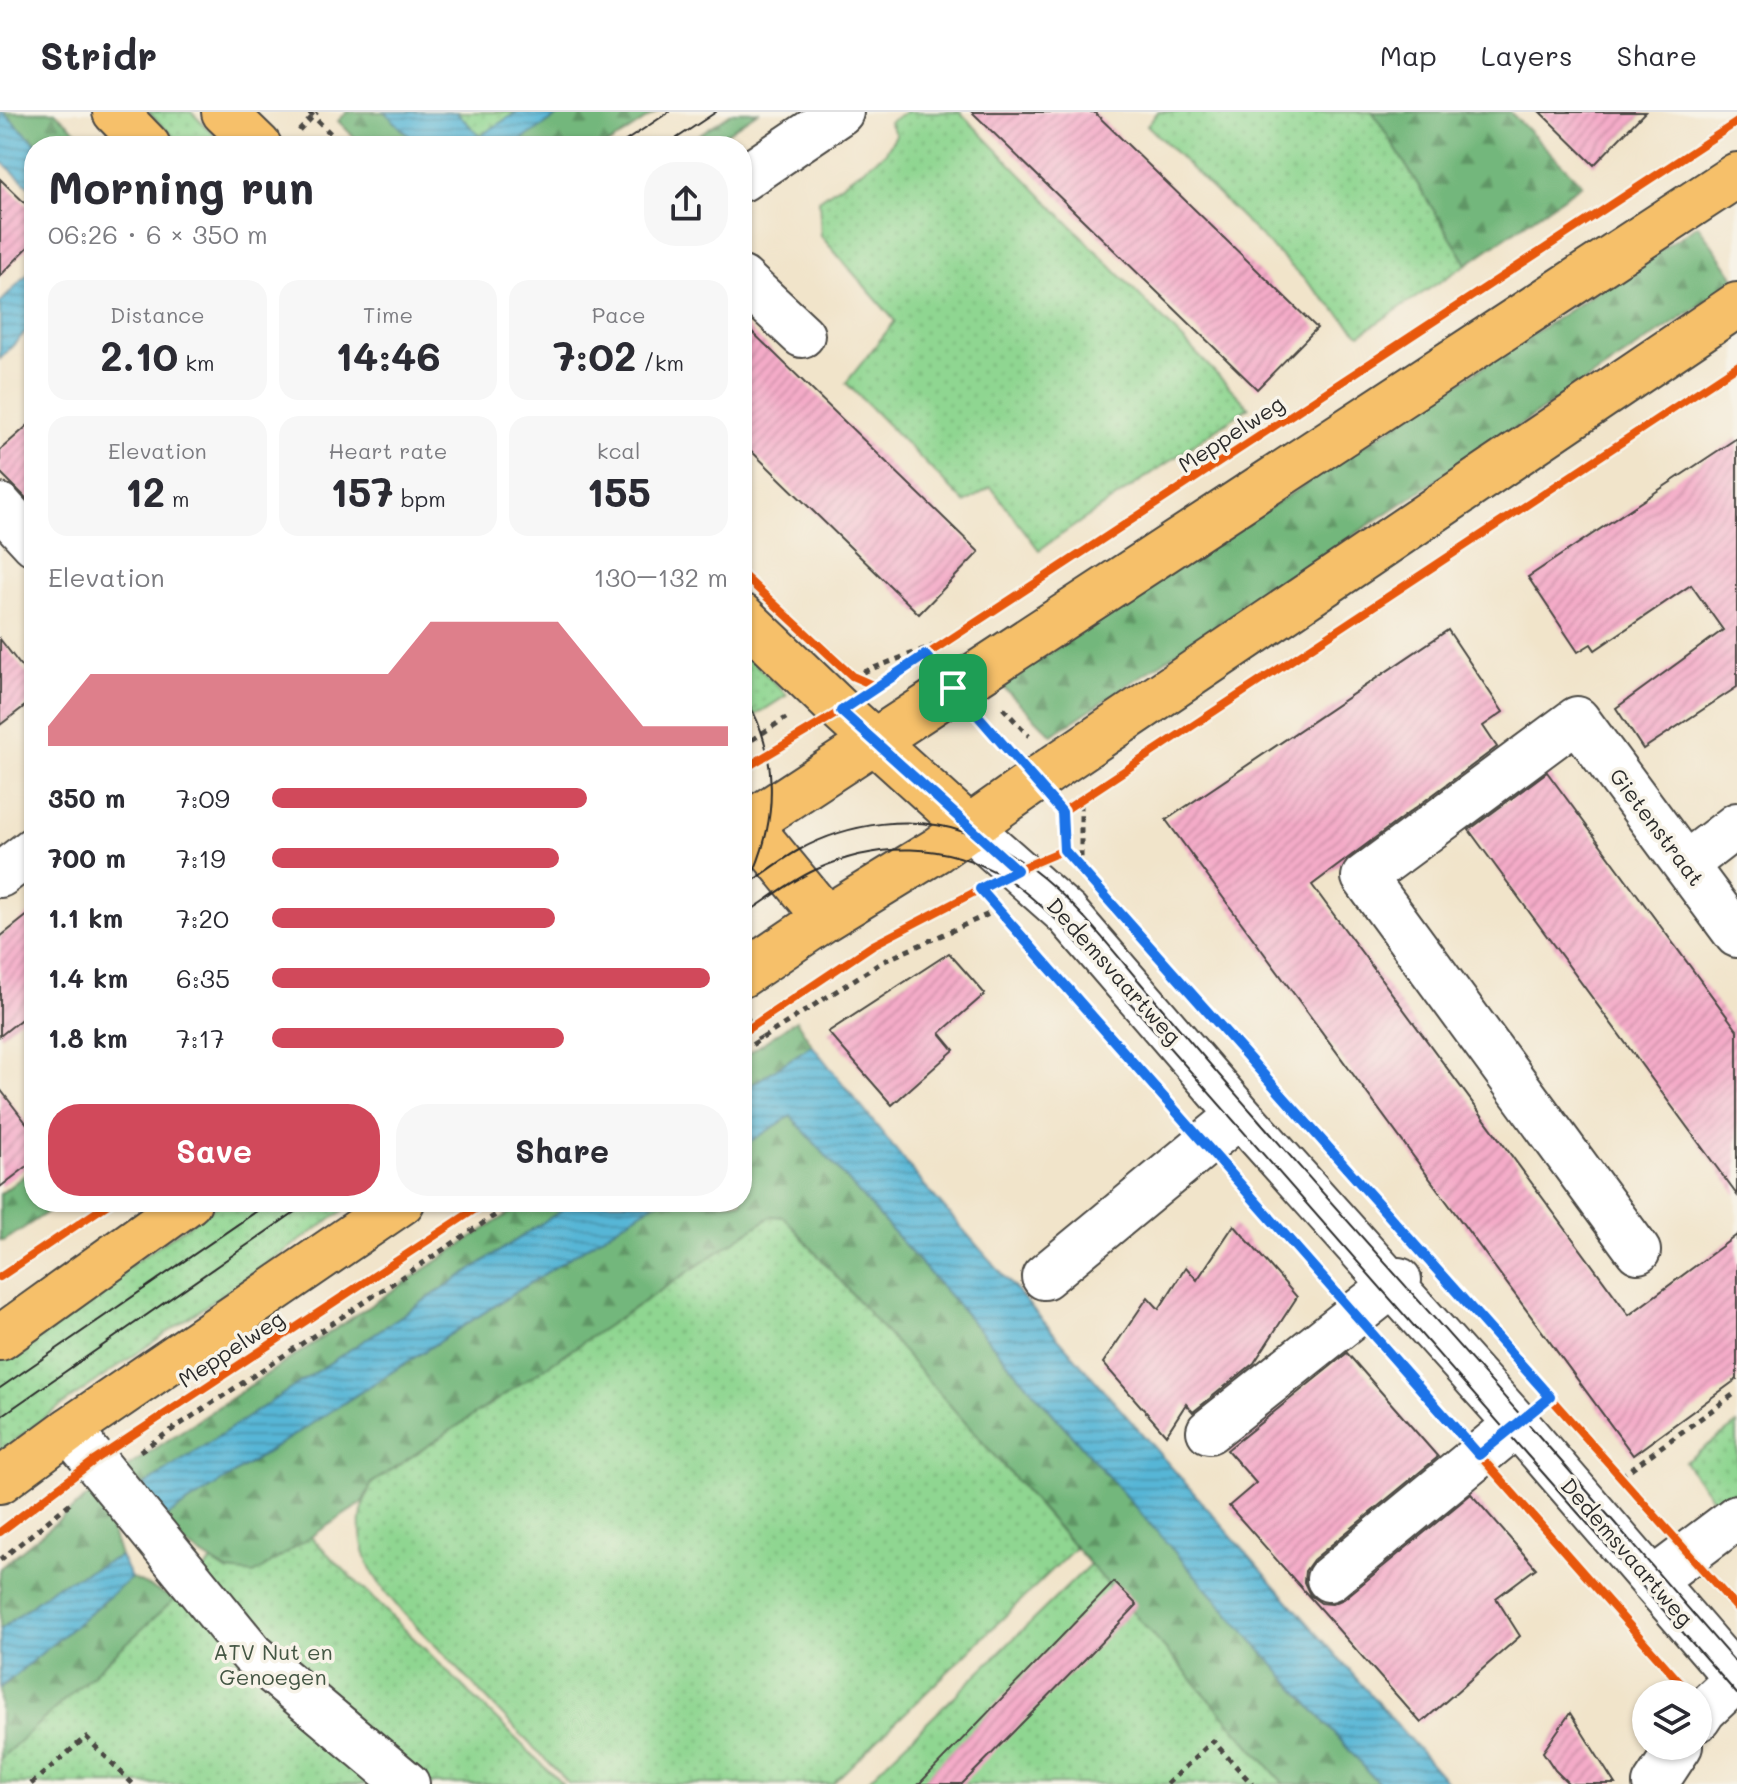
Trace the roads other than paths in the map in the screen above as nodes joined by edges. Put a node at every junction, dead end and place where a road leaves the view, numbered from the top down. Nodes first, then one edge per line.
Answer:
1 (115, 112) edge
2 (224, 112) edge
3 (841, 112) edge
4 (138, 136) edge
5 (249, 136) edge
6 (752, 172) edge
7 (1733, 188) edge
8 (752, 288) edge
9 (1737, 305) edge
10 (802, 335) dead end
11 (0, 506) edge
12 (24, 532) edge
13 (752, 623) edge
14 (873, 741) junction
15 (752, 817) edge
16 (1737, 825) edge
17 (970, 828) junction
18 (752, 831) edge
19 (24, 857) edge
20 (1686, 864) junction
21 (0, 875) edge
22 (826, 918) junction
23 (1737, 935) edge
24 (752, 979) edge
25 (1240, 1115) junction
26 (175, 1212) edge
27 (387, 1212) edge
28 (1638, 1251) dead end
29 (1044, 1277) dead end
30 (1395, 1283) junction
31 (0, 1338) edge
32 (1517, 1424) junction
33 (69, 1430) junction
34 (1209, 1431) dead end
35 (0, 1481) edge
36 (1737, 1517) edge
37 (1329, 1579) dead end
38 (1652, 1581) junction
39 (1737, 1679) edge
40 (1712, 1702) edge
41 (1671, 1760) edge
42 (407, 1784) edge
43 (1655, 1784) edge

1 - 4 main road
2 - 5 main road
3 - 6 street
7 - 14 main road
8 - 10 street
9 - 17 main road
11 - 12 street
13 - 14 main road, Dedemsvaartweg
14 - 15 main road
14 - 17 main road, Dedemsvaartweg
16 - 20 street
17 - 22 main road
17 - 25 street, Dedemsvaartweg
18 - 22 main road
19 - 21 street
20 - 23 street, Gietenstraat
20 - 28 street, Gietenstraat
22 - 24 main road
25 - 29 street
25 - 30 street, Dedemsvaartweg
26 - 31 main road
27 - 33 main road, Meppelweg
30 - 32 street, Dedemsvaartweg
30 - 34 street
32 - 37 street
32 - 38 street, Dedemsvaartweg
33 - 35 main road, Meppelweg
33 - 42 street
36 - 38 street
38 - 39 street, Dedemsvaartweg
39 - 40 street, Dedemsvaartweg
41 - 43 street

